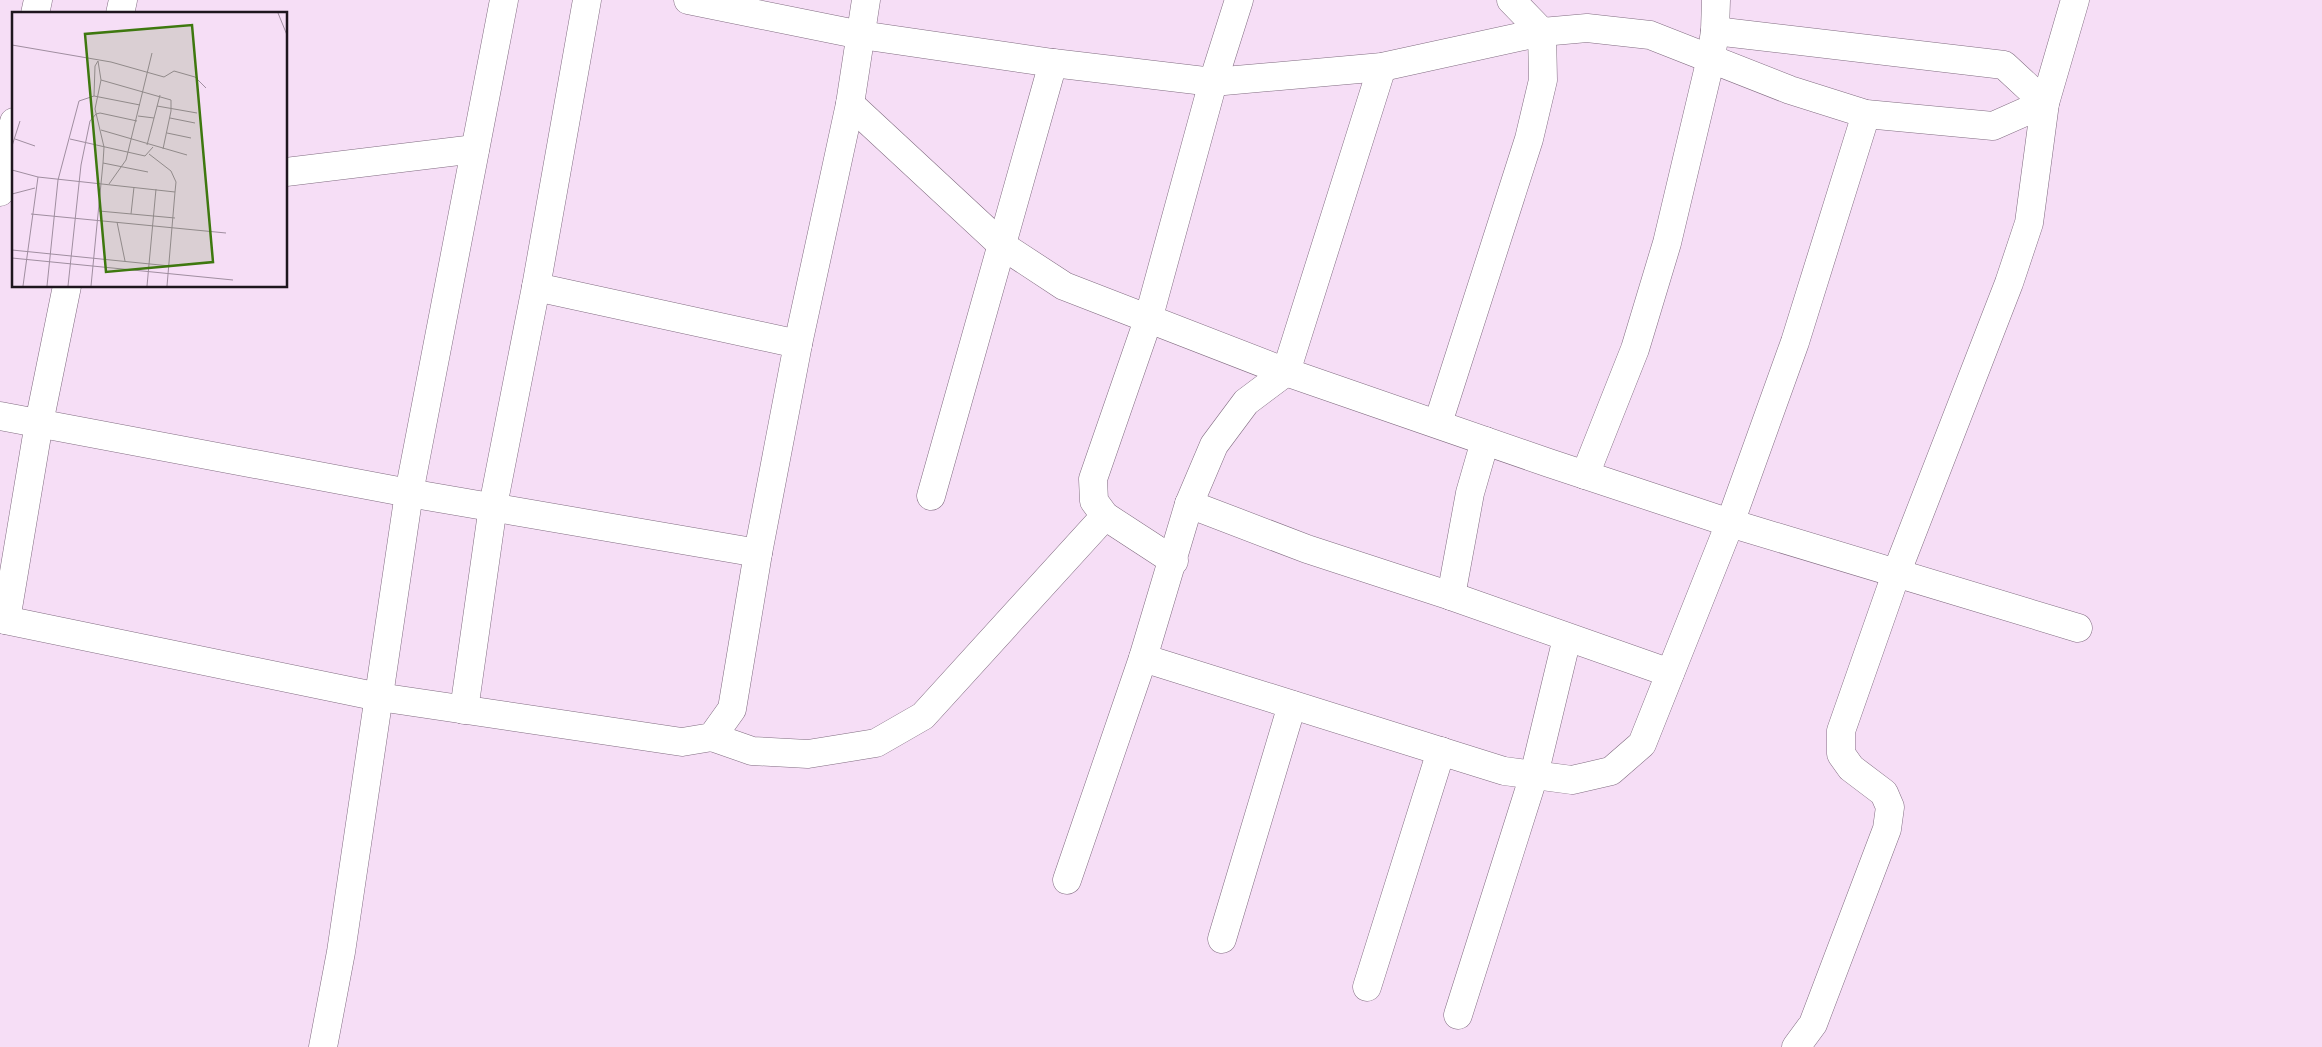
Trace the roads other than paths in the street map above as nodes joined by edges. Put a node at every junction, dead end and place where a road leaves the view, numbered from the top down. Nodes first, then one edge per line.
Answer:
1 (504, 0) edge
2 (587, 0) edge
3 (688, 0) edge
4 (866, 0) edge
5 (1239, 0) edge
6 (1511, 0) edge
7 (1716, 0) edge
8 (2075, 0) edge
9 (1715, 31) junction
10 (1542, 32) junction
11 (861, 34) junction
12 (1711, 58) junction
13 (1053, 63) junction
14 (1382, 67) junction
15 (1213, 82) junction
16 (2045, 103) junction
17 (850, 104) junction
18 (1866, 114) junction
19 (12, 132) edge
20 (475, 149) junction
21 (288, 172) edge
22 (0, 192) edge
23 (1003, 246) junction
24 (536, 287) junction
25 (66, 288) edge
26 (1148, 320) junction
27 (798, 344) junction
28 (1286, 372) junction
29 (0, 416) edge
30 (39, 424) junction
31 (1438, 424) junction
32 (1485, 441) junction
33 (1585, 475) junction
34 (408, 493) junction
35 (931, 496) dead end
36 (1189, 504) junction
37 (493, 506) junction
38 (1104, 516) junction
39 (1730, 524) junction
40 (758, 553) junction
41 (1174, 561) junction
42 (1896, 574) junction
43 (1451, 596) junction
44 (3, 620) edge
45 (2078, 628) dead end
46 (1567, 638) junction
47 (1143, 658) junction
48 (1670, 673) junction
49 (379, 697) junction
50 (1292, 705) junction
51 (464, 710) junction
52 (712, 737) junction
53 (1441, 750) junction
54 (1534, 775) junction
55 (1067, 880) dead end
56 (1222, 939) dead end
57 (1367, 987) dead end
58 (1458, 1015) dead end
59 (323, 1047) edge
60 (1796, 1047) edge

1 - 20 street
2 - 24 street
3 - 11 street
4 - 11 street
5 - 15 street
6 - 10 street
7 - 9 street
8 - 16 street
9 - 12 street
9 - 16 street
10 - 12 street
10 - 14 street
10 - 31 street
11 - 13 street
11 - 17 street
12 - 18 street
12 - 33 street
13 - 15 street
13 - 23 street
14 - 15 street
14 - 28 street
15 - 26 street
16 - 18 street
16 - 42 street
17 - 23 street
17 - 27 street
18 - 39 street
19 - 22 street
20 - 21 street
20 - 34 street
23 - 26 street
23 - 35 street
24 - 27 street
24 - 37 street
25 - 30 street
26 - 28 street
26 - 38 street
27 - 40 street
28 - 31 street
28 - 36 street
29 - 30 street
30 - 34 street
30 - 44 street
31 - 32 street
32 - 33 street
32 - 43 street
33 - 39 street
34 - 37 street
34 - 49 street
36 - 41 street
36 - 43 street
37 - 40 street
37 - 51 street
38 - 41 street
38 - 52 street
39 - 42 street
39 - 48 street
40 - 52 street
41 - 47 street
42 - 45 street
42 - 60 street
43 - 46 street
44 - 49 street
46 - 48 street
46 - 54 street
47 - 50 street
47 - 55 street
48 - 54 street
49 - 51 street
49 - 59 street
50 - 53 street
50 - 56 street
51 - 52 street
53 - 54 street
53 - 57 street
54 - 58 street

